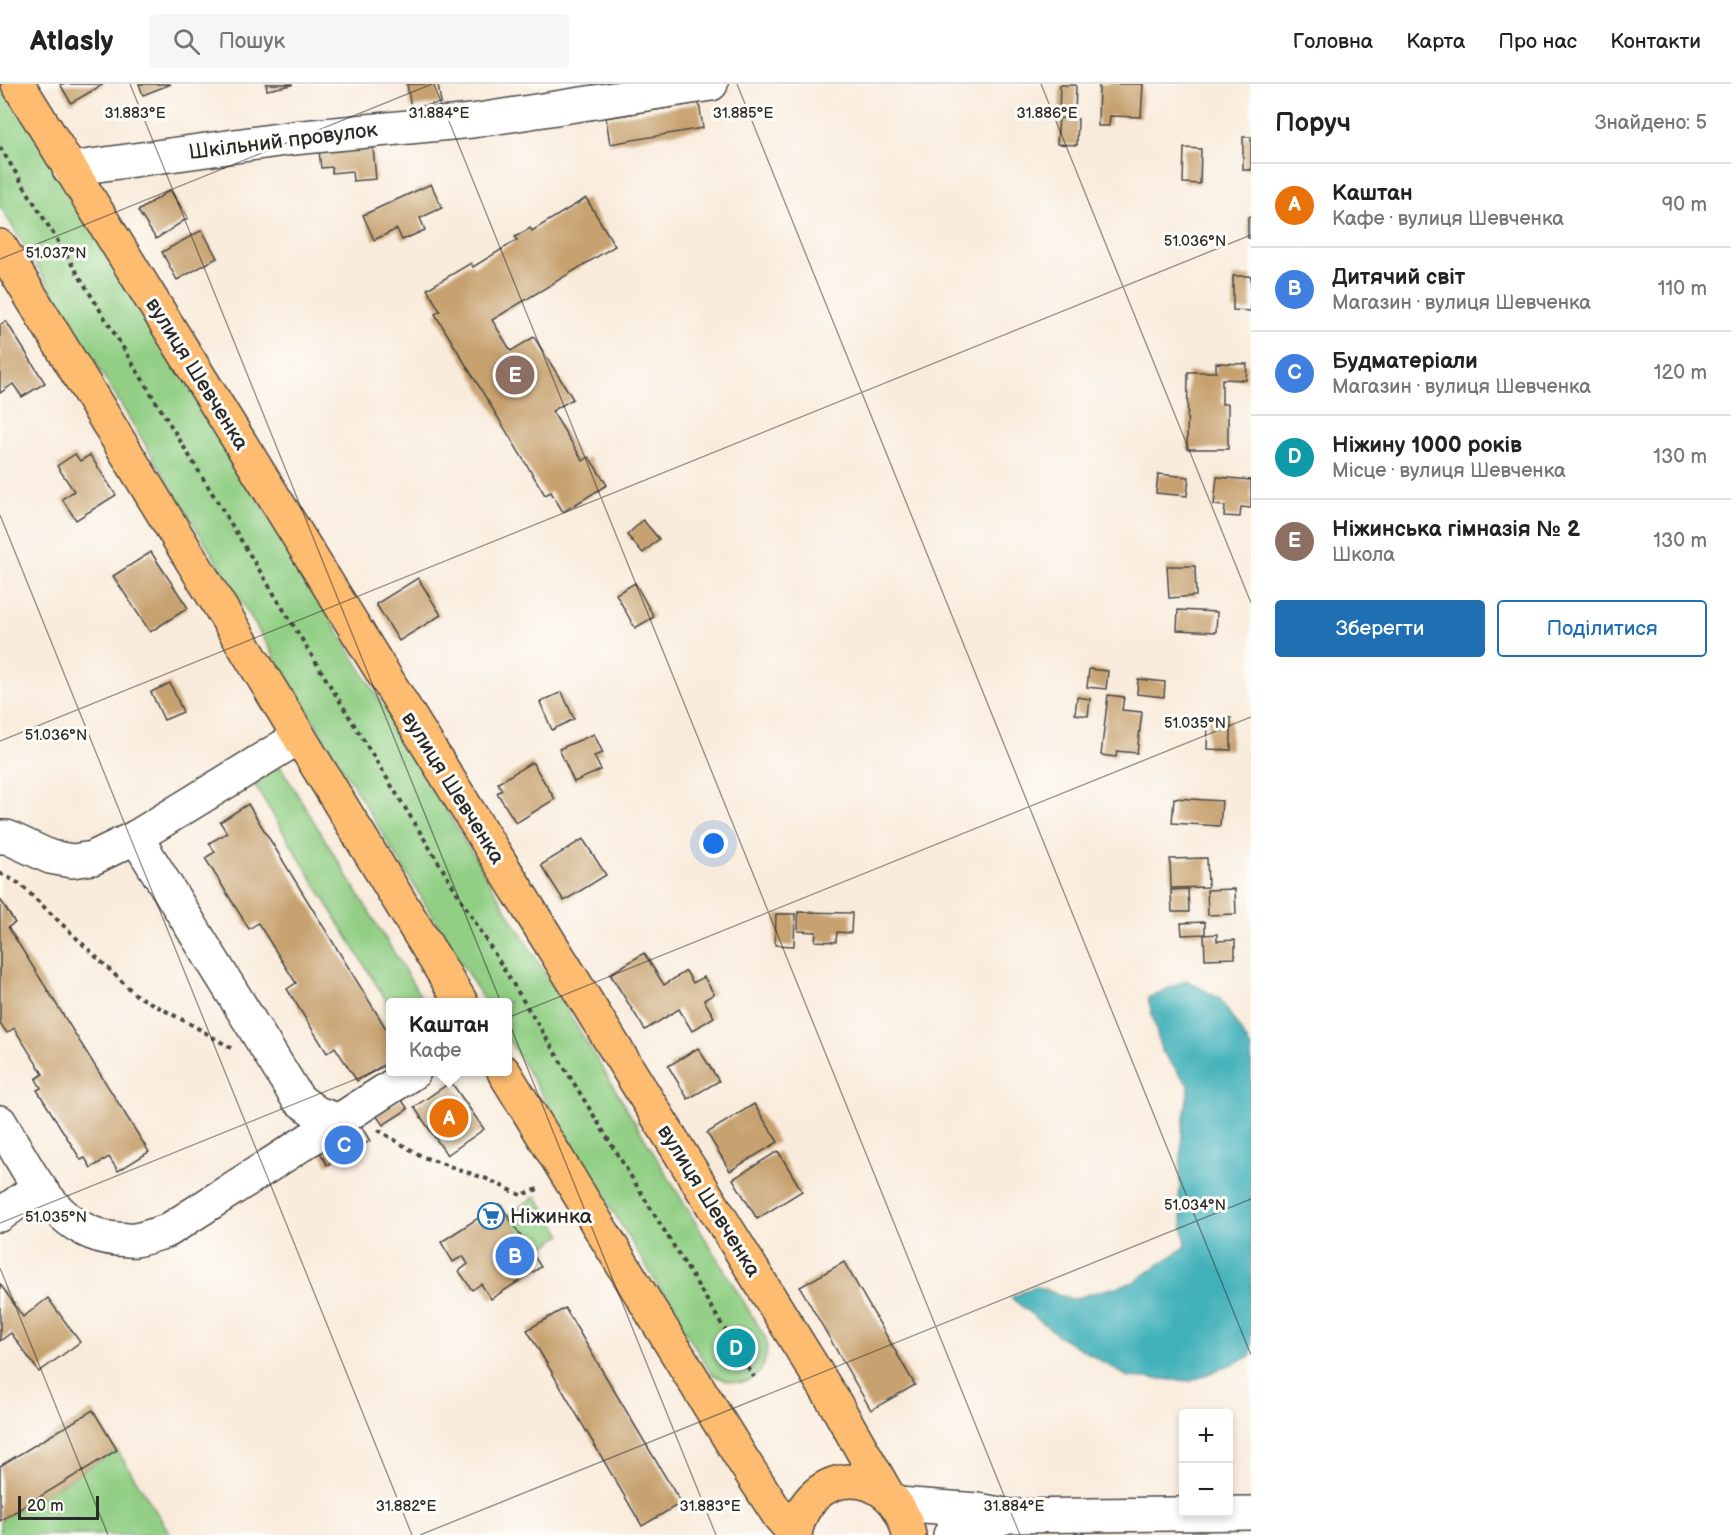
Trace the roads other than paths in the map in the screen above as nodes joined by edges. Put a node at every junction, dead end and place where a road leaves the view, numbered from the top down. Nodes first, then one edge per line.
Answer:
1 (18, 84) edge
2 (711, 84) edge
3 (621, 90) edge
4 (69, 169) junction
5 (0, 246) edge
6 (299, 737) junction
7 (0, 837) edge
8 (135, 837) junction
9 (459, 998) edge
10 (406, 1076) edge
11 (507, 1076) edge
12 (345, 1117) junction
13 (0, 1122) edge
14 (39, 1187) junction
15 (0, 1215) edge
16 (892, 1498) junction
17 (1251, 1513) edge
18 (1010, 1516) junction
19 (795, 1534) edge
20 (909, 1535) edge
21 (950, 1535) edge

1 - 4 main road, вулиця Шевченка
2 - 3 street, Шкільний провулок
3 - 4 street, Шкільний провулок
4 - 16 main road, вулиця Шевченка
5 - 6 main road
6 - 8 street
6 - 9 main road
7 - 8 street
8 - 12 street
10 - 12 street
11 - 19 main road
12 - 14 street
13 - 14 street
14 - 15 street
16 - 18 street
16 - 19 main road
16 - 20 main road, вулиця Шевченка
17 - 18 street
18 - 21 street

